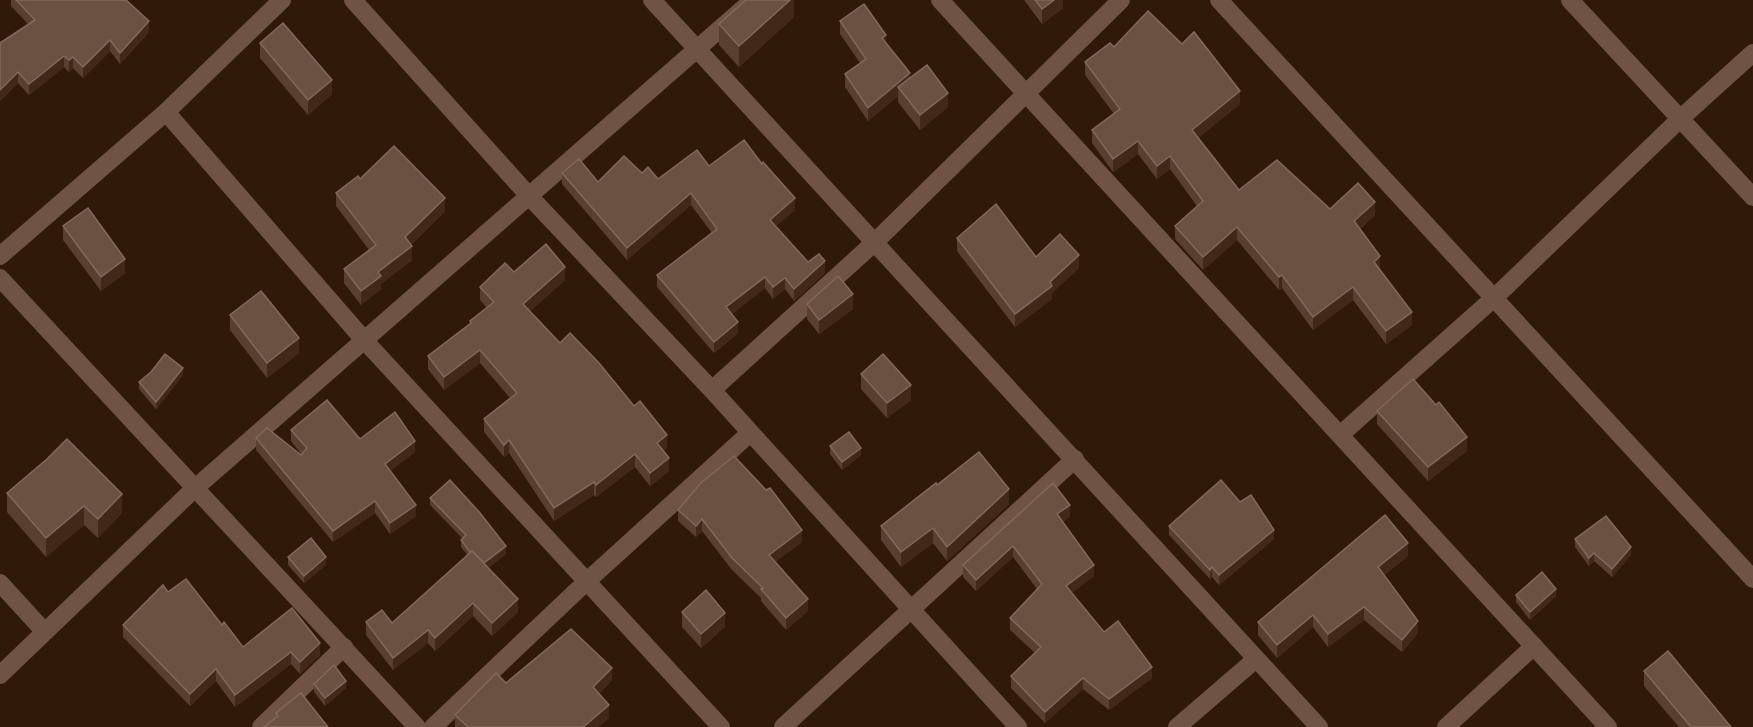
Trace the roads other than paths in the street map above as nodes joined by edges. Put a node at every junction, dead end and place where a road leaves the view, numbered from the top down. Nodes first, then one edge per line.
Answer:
1 (282, 0) edge
2 (353, 0) edge
3 (652, 0) edge
4 (753, 0) edge
5 (940, 0) edge
6 (1121, 0) edge
7 (1219, 0) edge
8 (1570, 0) edge
9 (697, 50) junction
10 (1753, 53) edge
11 (1026, 94) junction
12 (166, 112) junction
13 (1681, 118) junction
14 (530, 196) junction
15 (1753, 197) edge
16 (875, 242) junction
17 (0, 256) edge
18 (0, 278) edge
19 (1494, 298) junction
20 (365, 341) junction
21 (712, 390) junction
22 (750, 433) junction
23 (1340, 435) junction
24 (1075, 459) junction
25 (194, 489) junction
26 (1753, 579) edge
27 (586, 582) junction
28 (0, 583) edge
29 (912, 608) junction
30 (44, 631) junction
31 (1534, 646) junction
32 (344, 647) junction
33 (1256, 659) junction
34 (0, 675) edge
35 (261, 727) edge
36 (417, 727) edge
37 (433, 727) edge
38 (721, 727) edge
39 (783, 727) edge
40 (1018, 727) edge
41 (1177, 727) edge
42 (1319, 727) edge
43 (1446, 727) edge
44 (1608, 727) edge

1 - 12 street
2 - 14 street
3 - 9 street
4 - 9 street
5 - 11 street
6 - 11 street
7 - 19 street
8 - 13 street
9 - 14 street
9 - 16 street
10 - 13 street
11 - 16 street
11 - 23 street
12 - 17 street
12 - 20 street
13 - 15 street
13 - 19 street
14 - 20 street
14 - 21 street
16 - 21 street
16 - 24 street
18 - 25 street
19 - 23 street
19 - 26 street
20 - 25 street
20 - 27 street
21 - 22 street
22 - 27 street
22 - 29 street
23 - 31 street
24 - 29 street
24 - 33 street
25 - 30 street
25 - 32 street
27 - 37 street
27 - 38 street
28 - 30 street
29 - 39 street
29 - 40 street
30 - 34 street
31 - 43 street
31 - 44 street
32 - 35 street
32 - 36 street
33 - 41 street
33 - 42 street

